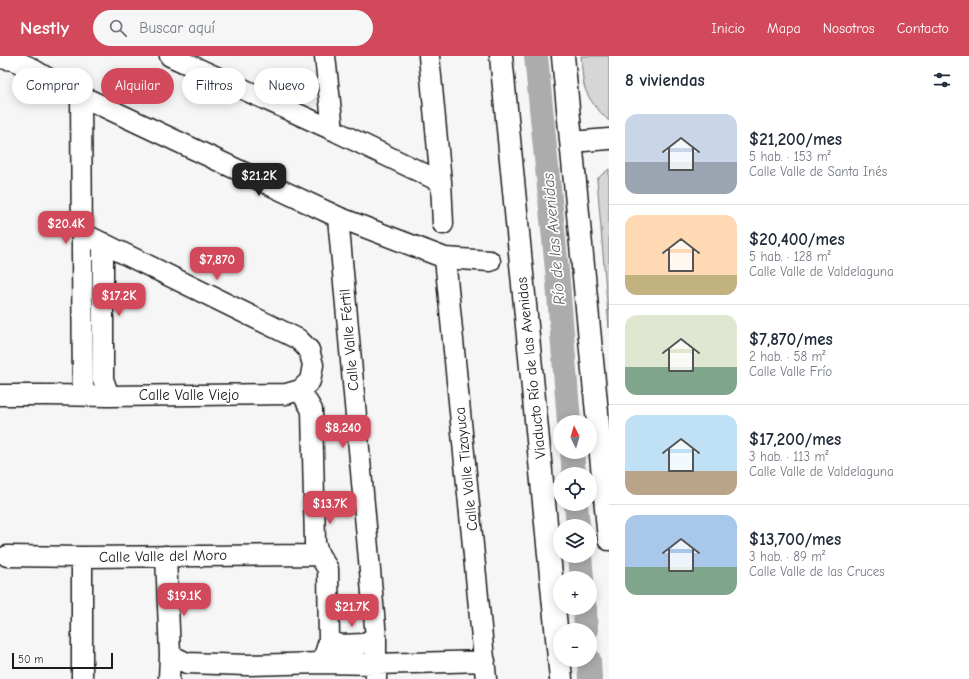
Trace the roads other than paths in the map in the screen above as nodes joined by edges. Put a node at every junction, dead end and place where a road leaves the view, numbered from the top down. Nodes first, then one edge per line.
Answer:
1 (326, 56) edge
2 (429, 56) edge
3 (501, 56) edge
4 (563, 56) edge
5 (0, 58) edge
6 (180, 58) edge
7 (31, 68) edge
8 (0, 69) edge
9 (12, 70) edge
10 (93, 102) edge
11 (81, 104) edge
12 (333, 130) junction
13 (609, 139) edge
14 (572, 142) junction
15 (441, 182) junction
16 (338, 217) junction
17 (443, 224) dead end
18 (82, 233) junction
19 (103, 243) junction
20 (445, 258) junction
21 (490, 261) dead end
22 (300, 390) junction
23 (0, 395) edge
24 (83, 395) junction
25 (109, 396) junction
26 (609, 539) edge
27 (319, 555) junction
28 (7, 556) dead end
29 (166, 556) junction
30 (82, 557) junction
31 (376, 637) junction
32 (329, 640) junction
33 (170, 655) junction
34 (322, 663) junction
35 (485, 670) edge
36 (376, 671) edge
37 (248, 672) edge
38 (82, 679) edge
39 (169, 679) edge
40 (561, 679) edge

1 - 12 street
2 - 15 street
3 - 40 main road, Viaducto Río de las Avenidas
4 - 14 main road
5 - 7 street
6 - 12 street
8 - 9 street
10 - 16 street
11 - 18 street
12 - 15 street
13 - 14 street
14 - 26 main road
15 - 17 street
16 - 20 street
16 - 31 street, Calle Valle Fértil
18 - 19 street
18 - 24 street
19 - 22 street
19 - 25 street
20 - 21 street
20 - 35 street, Calle Valle Tizayuca
22 - 25 street, Calle Valle Viejo
22 - 27 street
23 - 24 street, Calle Valle Viejo
24 - 25 street, Calle Valle Viejo
27 - 29 street, Calle Valle del Moro
27 - 32 street
28 - 30 street, Calle Valle del Moro
29 - 30 street, Calle Valle del Moro
29 - 33 street
30 - 38 street
31 - 32 street
31 - 36 street, Calle Valle Fértil
32 - 34 street
33 - 37 street
33 - 39 street
34 - 36 street
34 - 37 street
35 - 36 street

